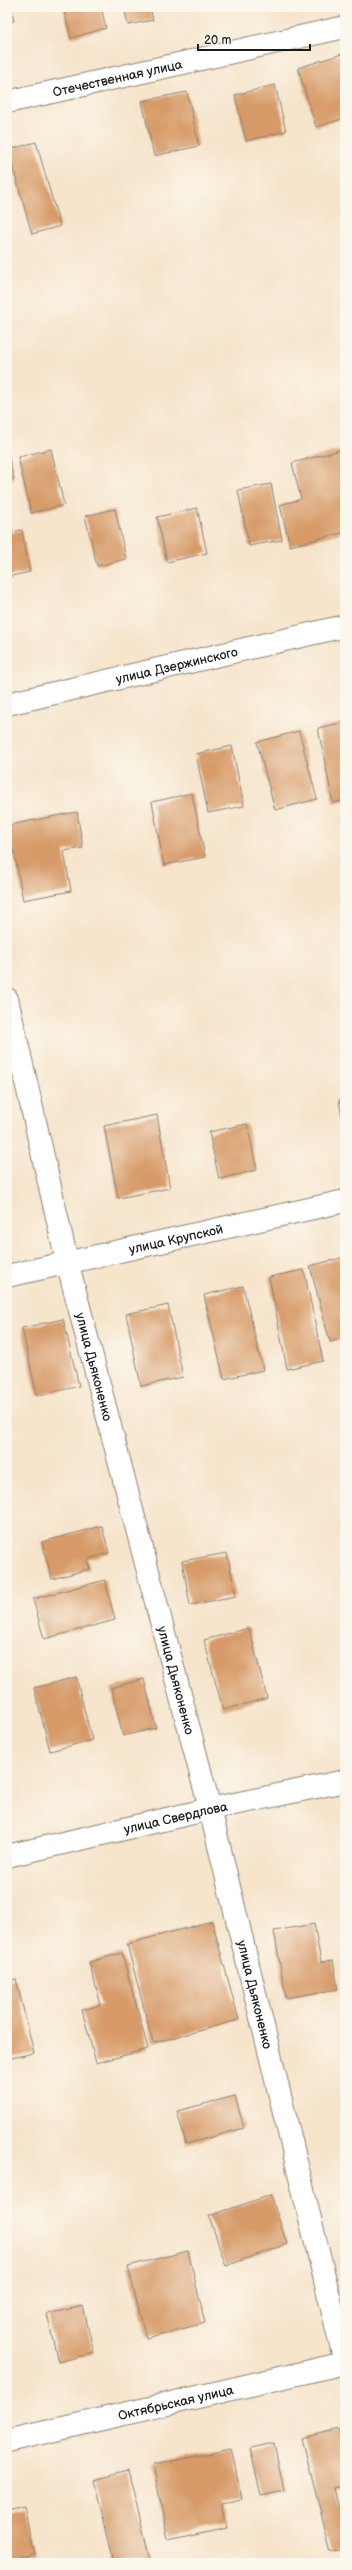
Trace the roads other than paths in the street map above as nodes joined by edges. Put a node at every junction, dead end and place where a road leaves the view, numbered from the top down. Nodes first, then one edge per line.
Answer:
1 (345, 27) edge
2 (7, 102) edge
3 (345, 626) edge
4 (7, 704) edge
5 (7, 999) edge
6 (345, 1201) edge
7 (67, 1261) junction
8 (7, 1276) edge
9 (345, 1781) edge
10 (210, 1809) junction
11 (7, 1856) edge
12 (345, 2363) edge
13 (7, 2441) edge

1 - 2 street, Отечественная улица
3 - 4 street, улица Дзержинского
5 - 7 street, улица Дьяконенко
6 - 7 street, улица Крупской
7 - 8 street, улица Крупской
7 - 10 street, улица Дьяконенко
9 - 10 street, улица Свердлова
10 - 11 street, улица Свердлова
10 - 12 street, улица Дьяконенко
12 - 13 street, Октябрьская улица

